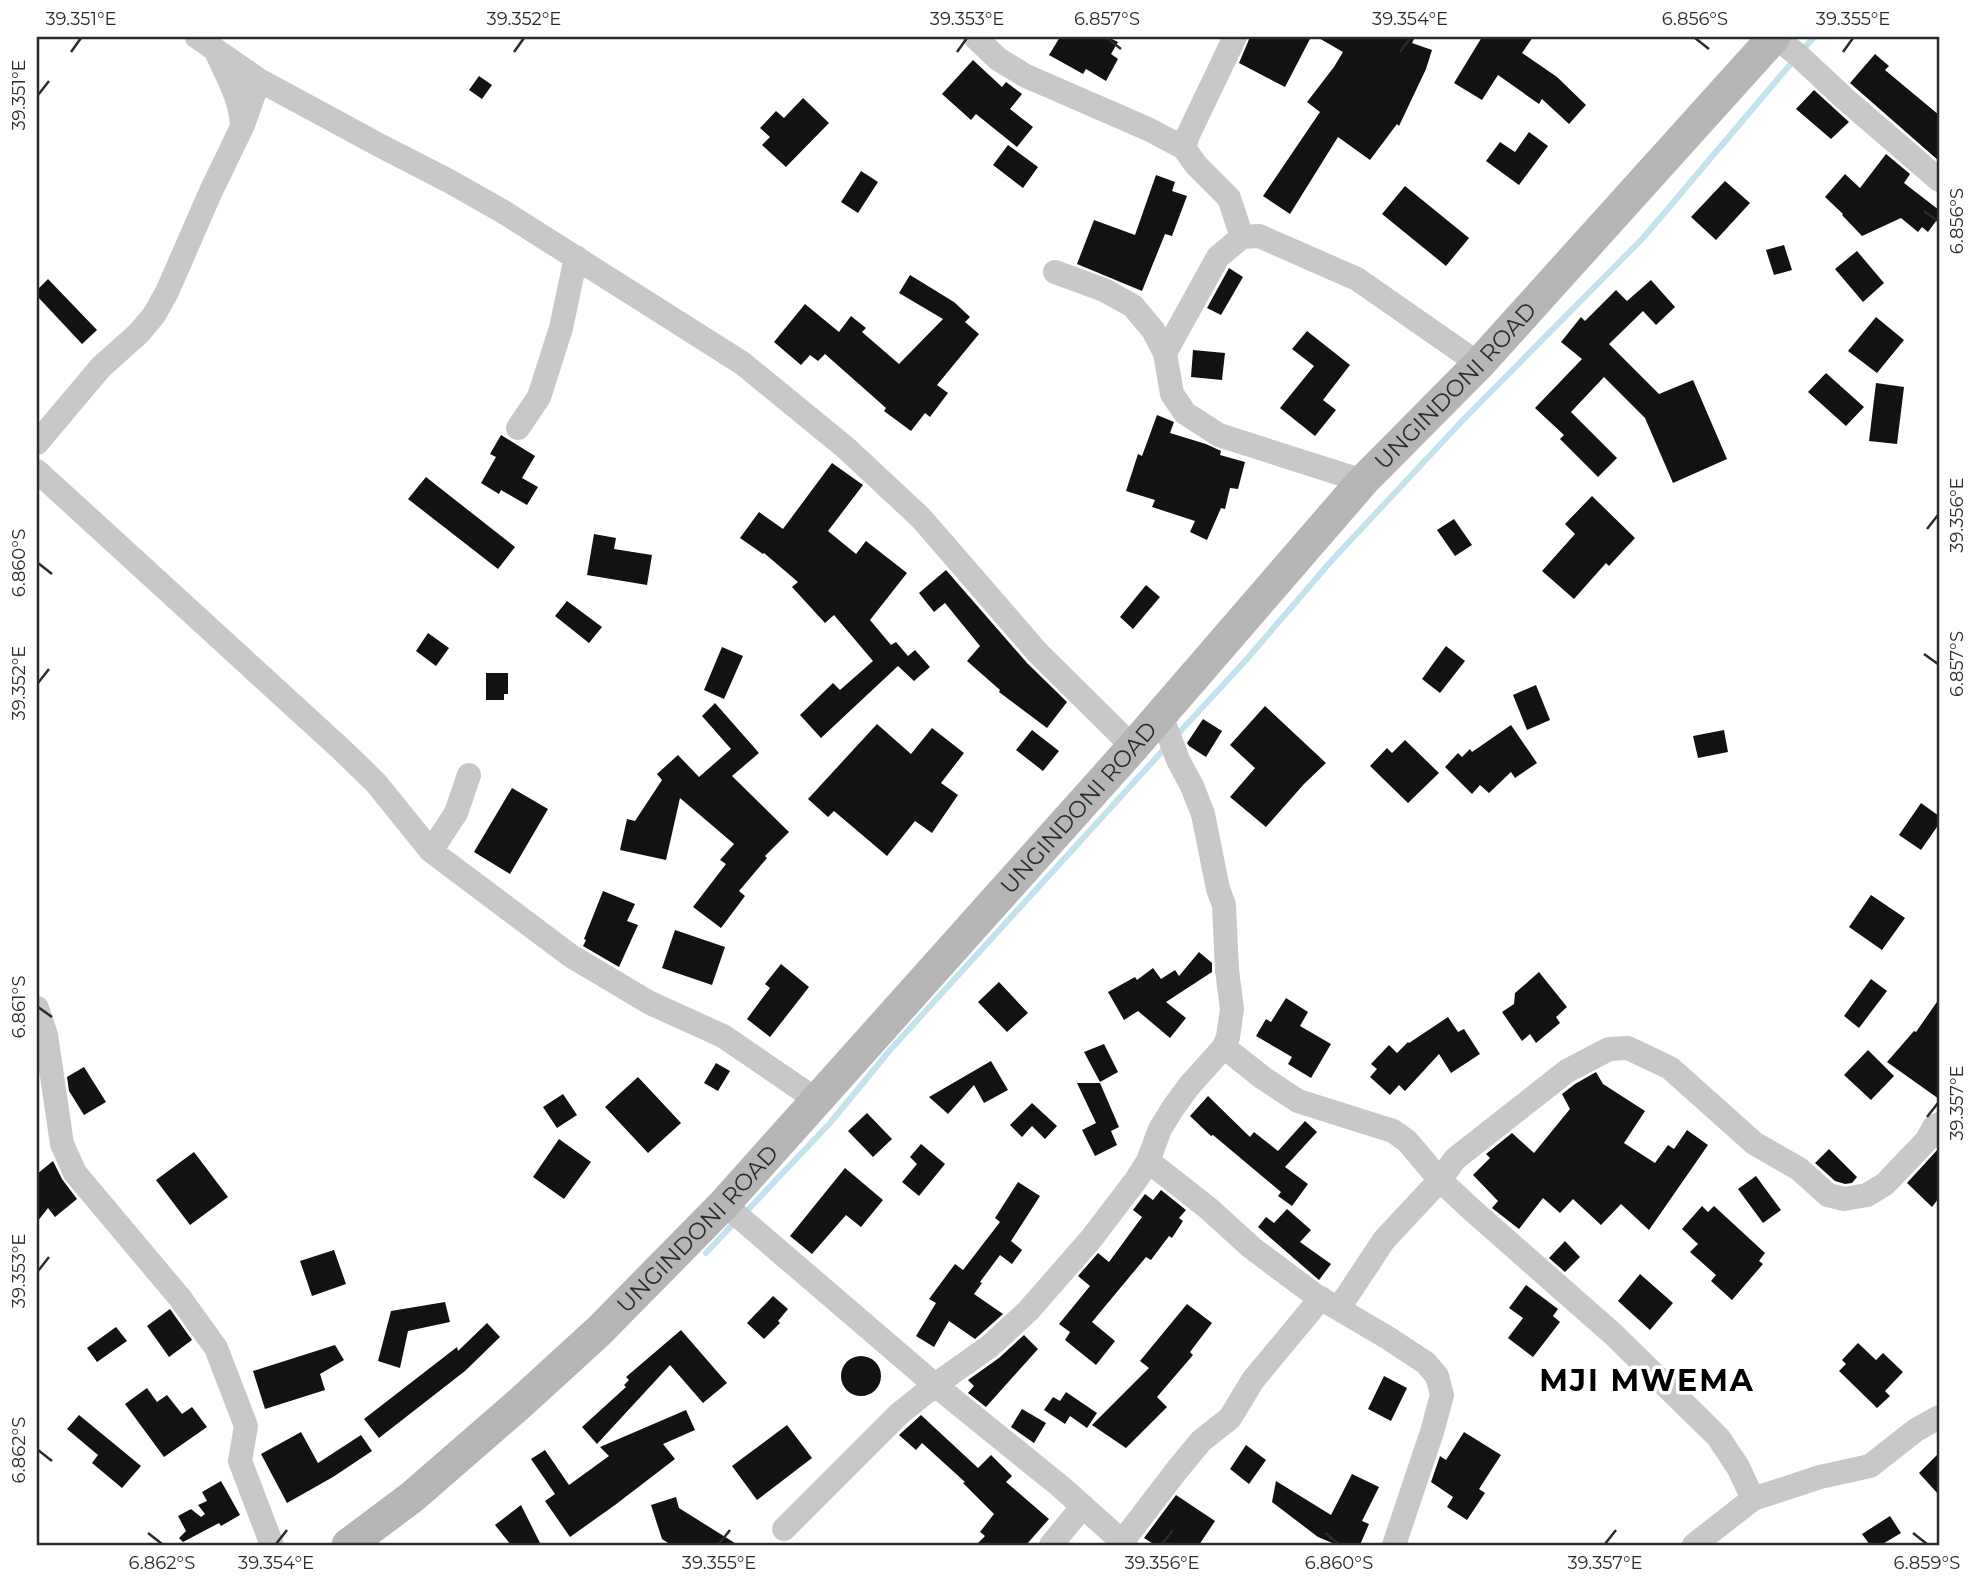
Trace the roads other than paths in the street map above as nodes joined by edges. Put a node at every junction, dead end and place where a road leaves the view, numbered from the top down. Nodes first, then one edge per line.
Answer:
1 (975, 37) edge
2 (1235, 37) edge
3 (1774, 37) edge
4 (207, 44) edge
5 (259, 79) junction
6 (243, 125) junction
7 (1184, 148) junction
8 (1939, 180) edge
9 (1242, 237) junction
10 (576, 257) junction
11 (1055, 272) dead end
12 (1165, 353) junction
13 (1479, 364) junction
14 (518, 428) dead end
15 (37, 443) edge
16 (37, 471) edge
17 (1363, 481) junction
18 (1161, 715) junction
19 (1133, 747) junction
20 (469, 775) dead end
21 (431, 851) junction
22 (37, 1008) edge
23 (1224, 1047) junction
24 (818, 1101) junction
25 (1939, 1124) edge
26 (1148, 1161) junction
27 (1440, 1180) junction
28 (724, 1204) junction
29 (1330, 1303) junction
30 (935, 1385) junction
31 (1939, 1417) edge
32 (1753, 1499) junction
33 (1083, 1506) junction
34 (784, 1529) dead end
35 (1124, 1544) edge
36 (272, 1545) edge
37 (348, 1545) edge
38 (1051, 1545) edge
39 (1394, 1545) edge
40 (1694, 1545) edge

1 - 7 street
2 - 7 street
3 - 8 street
3 - 13 main road, UNGINDONI ROAD
4 - 5 street
4 - 6 street
5 - 6 street
5 - 10 street
6 - 15 street
7 - 9 street
9 - 12 street
9 - 13 street
10 - 14 street
10 - 19 street
11 - 12 street
12 - 17 street
13 - 17 main road, UNGINDONI ROAD
16 - 21 street
17 - 18 main road, UNGINDONI ROAD
18 - 19 main road, UNGINDONI ROAD
18 - 23 street
19 - 24 main road, UNGINDONI ROAD
20 - 21 street
21 - 24 street
22 - 36 street
23 - 26 street
23 - 27 street
24 - 28 main road, UNGINDONI ROAD
25 - 27 street
26 - 29 street
26 - 30 street
27 - 29 street
27 - 32 street
28 - 30 street
28 - 37 main road, UNGINDONI ROAD
29 - 35 street
29 - 39 street
30 - 33 street
30 - 34 street
31 - 32 street
32 - 40 street
33 - 35 street
33 - 38 street

